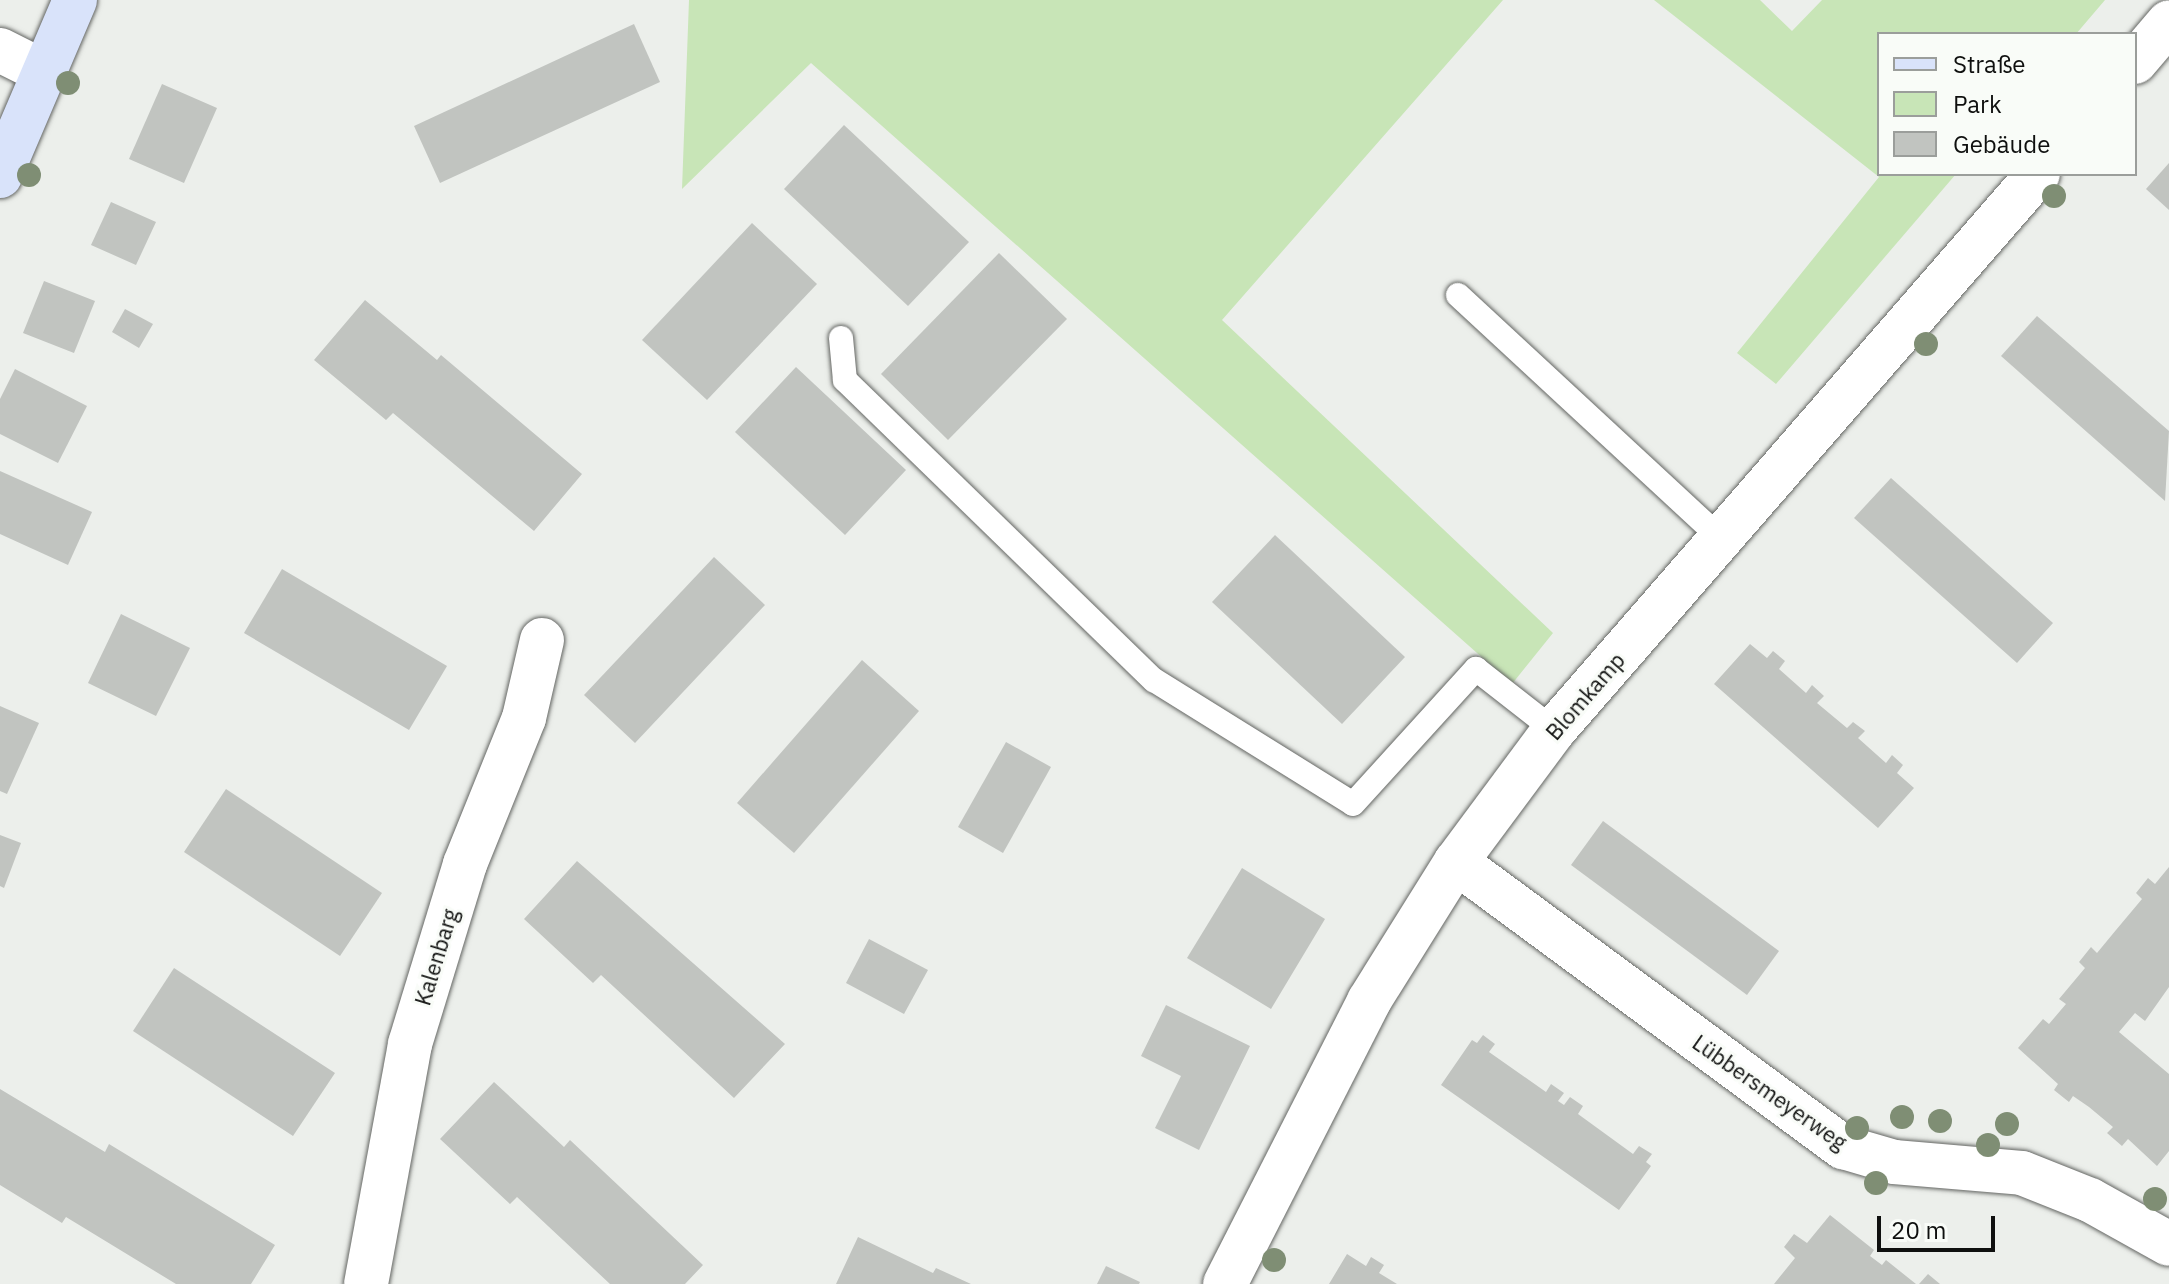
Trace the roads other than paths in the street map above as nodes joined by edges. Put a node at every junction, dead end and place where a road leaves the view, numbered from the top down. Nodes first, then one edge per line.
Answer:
1 (75, 0) edge
2 (2169, 22) edge
3 (0, 50) edge
4 (2137, 60) edge
5 (46, 73) junction
6 (0, 176) edge
7 (2036, 176) edge
8 (1458, 295) dead end
9 (841, 338) dead end
10 (1719, 537) junction
11 (542, 640) dead end
12 (1554, 730) junction
13 (1456, 862) junction
14 (2169, 1244) edge
15 (366, 1284) edge
16 (1225, 1284) edge

1 - 5 main road
2 - 4 street
3 - 5 street
5 - 6 main road
7 - 10 street, Blomkamp
8 - 10 lane
9 - 12 lane
10 - 12 street, Blomkamp
11 - 15 street, Kalenbarg
12 - 13 street, Blomkamp
13 - 14 street, Lübbersmeyerweg
13 - 16 street, Blomkamp

